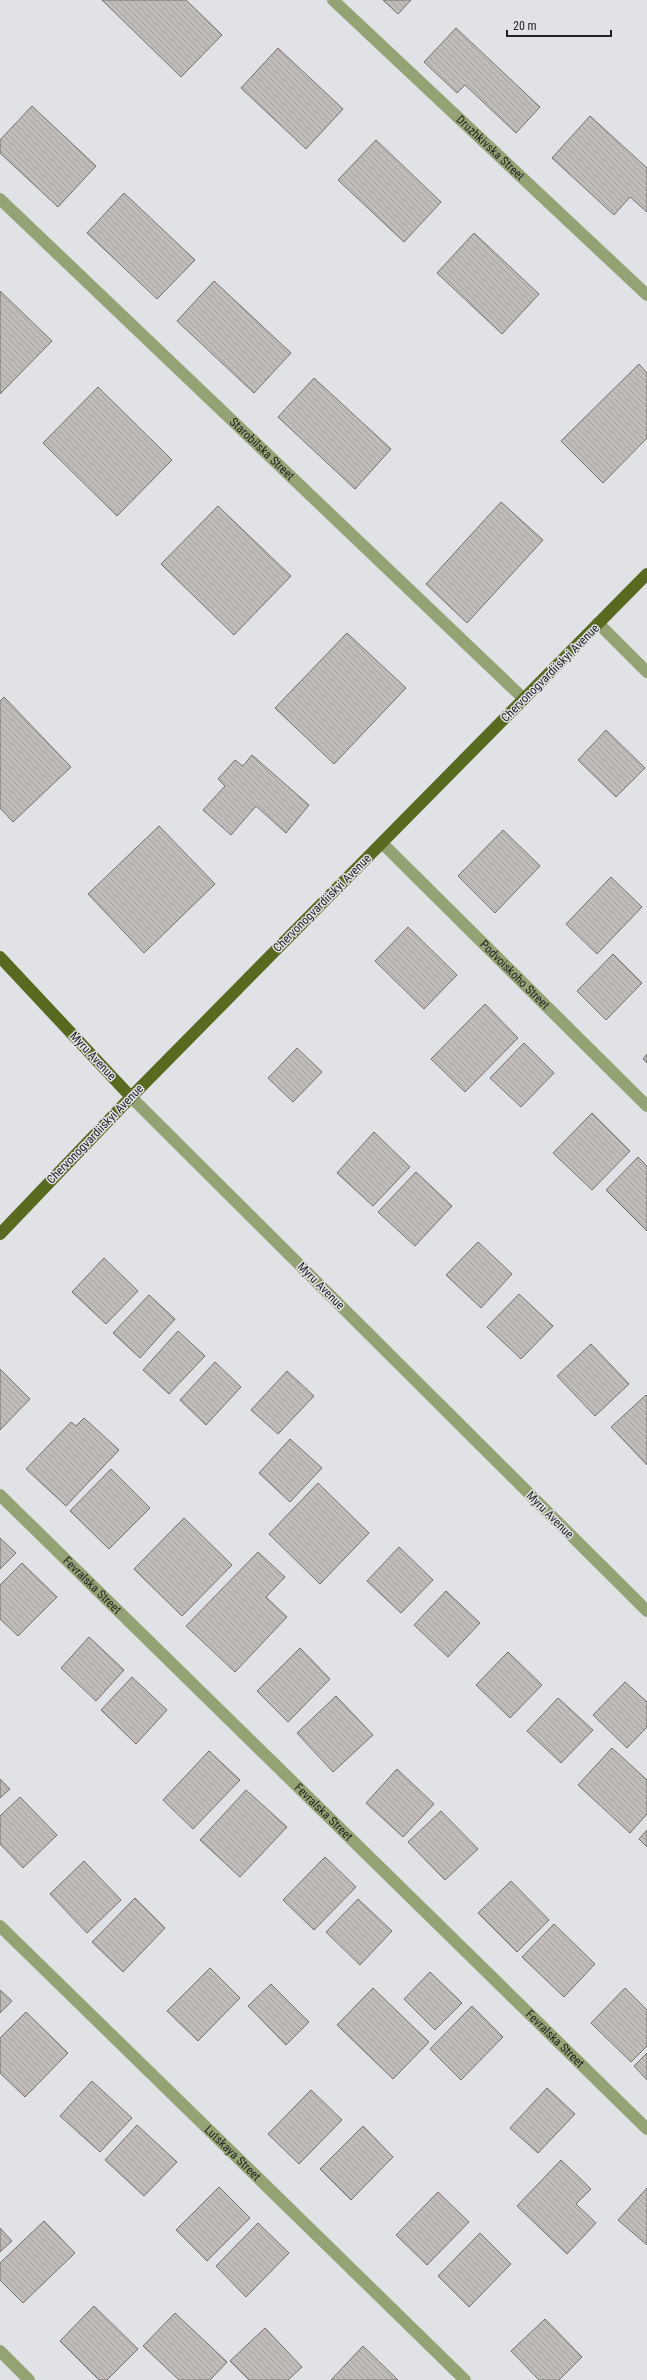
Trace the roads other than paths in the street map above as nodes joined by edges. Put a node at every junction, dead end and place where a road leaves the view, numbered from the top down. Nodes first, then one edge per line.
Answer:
1 (333, 0) edge
2 (0, 199) edge
3 (647, 295) edge
4 (647, 574) edge
5 (598, 623) junction
6 (647, 672) edge
7 (524, 699) junction
8 (382, 843) junction
9 (0, 956) edge
10 (131, 1097) junction
11 (647, 1106) edge
12 (0, 1234) edge
13 (0, 1496) edge
14 (647, 1611) edge
15 (0, 1926) edge
16 (647, 2129) edge
17 (0, 2351) edge
18 (29, 2380) edge
19 (466, 2380) edge

1 - 3 street, Druzhkivska Street
2 - 7 street, Starobilska Street
4 - 5 main road, Chervonogvardiiskyi Avenue
5 - 6 street
5 - 7 main road, Chervonogvardiiskyi Avenue
7 - 8 main road, Chervonogvardiiskyi Avenue
8 - 10 main road, Chervonogvardiiskyi Avenue
8 - 11 street, Podvoiskoho Street
9 - 10 main road, Myru Avenue
10 - 12 main road, Chervonogvardiiskyi Avenue
10 - 14 street, Myru Avenue
13 - 16 street, Fevralska Street
15 - 19 street, Lutskaya Street
17 - 18 street

